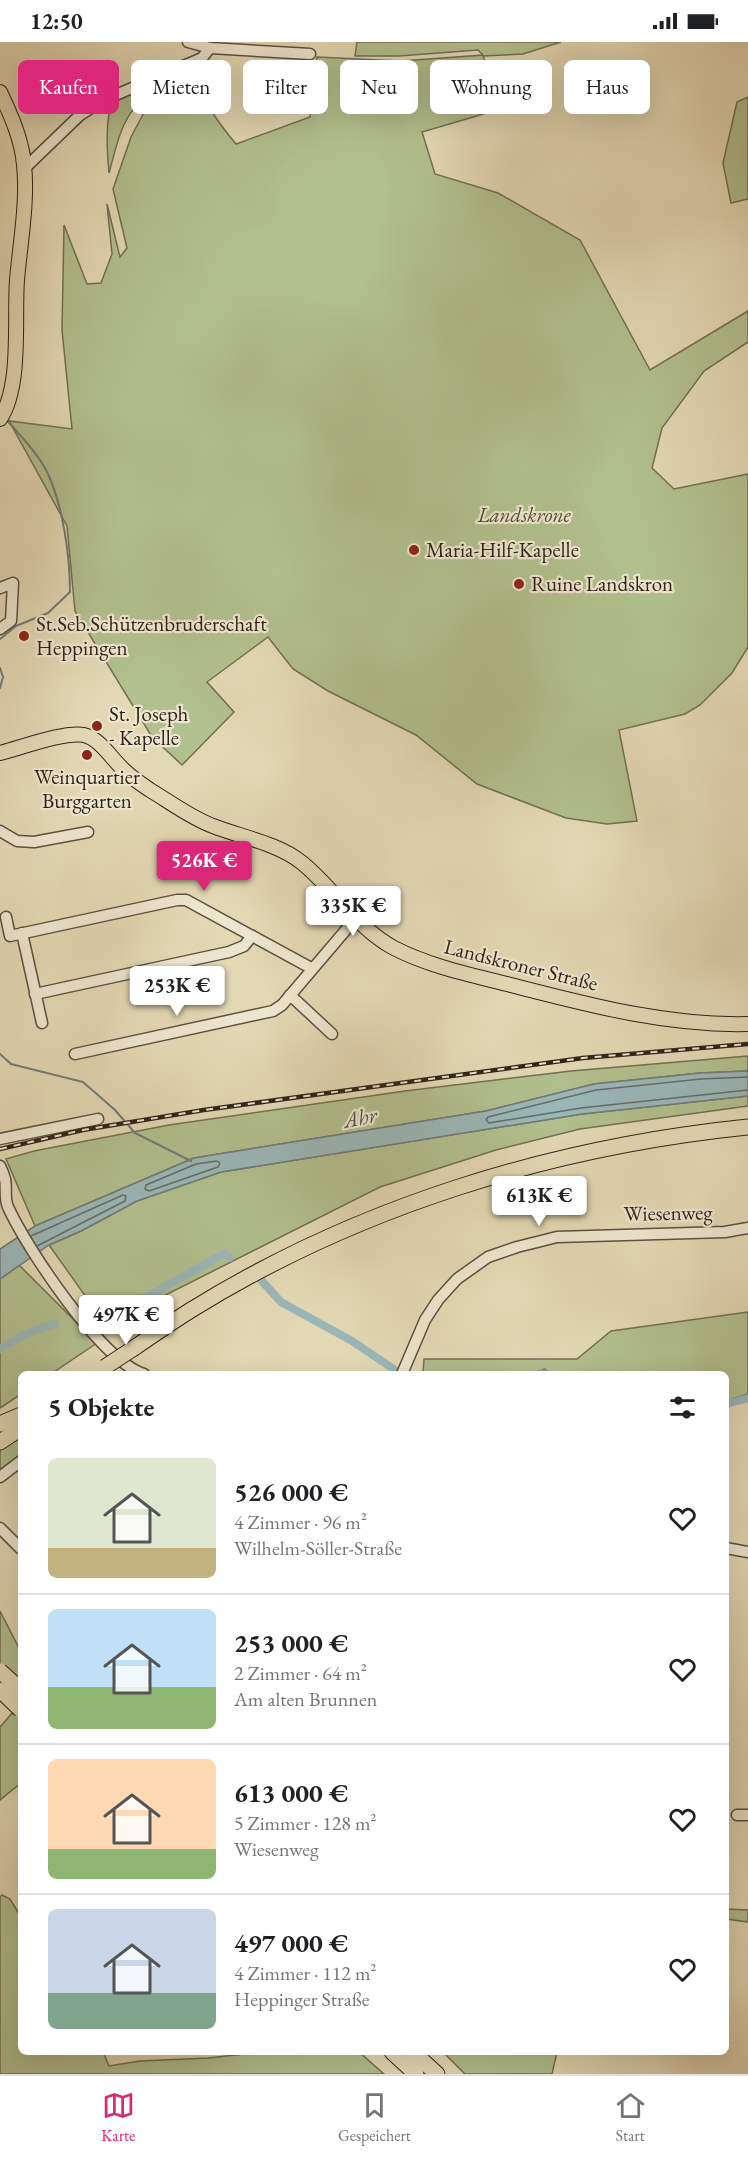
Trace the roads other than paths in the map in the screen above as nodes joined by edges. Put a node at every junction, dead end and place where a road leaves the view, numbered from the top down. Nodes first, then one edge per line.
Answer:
1 (188, 42) edge
2 (210, 48) junction
3 (310, 54) dead end
4 (0, 92) edge
5 (25, 168) junction
6 (2, 416) edge
7 (0, 588) edge
8 (0, 629) edge
9 (0, 753) edge
10 (0, 831) edge
11 (88, 832) dead end
12 (6, 917) dead end
13 (356, 918) junction
14 (22, 933) junction
15 (252, 936) junction
16 (311, 969) junction
17 (35, 994) junction
18 (290, 995) junction
19 (42, 1023) dead end
20 (748, 1024) edge
21 (332, 1034) dead end
22 (75, 1054) dead end
23 (98, 1119) dead end
24 (748, 1127) edge
25 (0, 1139) edge
26 (0, 1166) edge
27 (748, 1228) edge
28 (100, 1371) edge
29 (138, 1371) edge
30 (404, 1371) edge
31 (18, 1416) edge
32 (0, 1424) edge
33 (18, 1430) edge
34 (0, 1442) edge
35 (18, 1463) edge
36 (0, 1477) edge
37 (0, 1528) edge
38 (18, 1546) edge
39 (729, 1549) edge
40 (748, 1552) edge
41 (0, 1671) edge
42 (18, 1686) edge
43 (0, 1690) edge
44 (18, 1691) edge
45 (0, 1707) edge
46 (18, 1707) edge
47 (395, 2055) edge
48 (416, 2055) edge
49 (416, 2074) edge
50 (437, 2074) edge

1 - 2 street
2 - 3 street
2 - 5 street
4 - 5 main road
5 - 6 main road
7 - 8 street
9 - 13 main road, Landskroner Straße
10 - 11 street
12 - 14 street
13 - 16 street
13 - 20 main road, Landskroner Straße
14 - 15 street
14 - 17 street
15 - 16 street
15 - 17 street
16 - 18 street
17 - 19 street
18 - 21 street
18 - 22 street
23 - 25 street
24 - 28 highway, bridge
26 - 29 street
27 - 30 street, Wiesenweg
31 - 32 highway
33 - 34 highway
35 - 36 street
37 - 38 street
39 - 40 street
41 - 42 highway, bridge
43 - 46 highway, bridge
44 - 45 street
47 - 49 highway
48 - 50 highway

